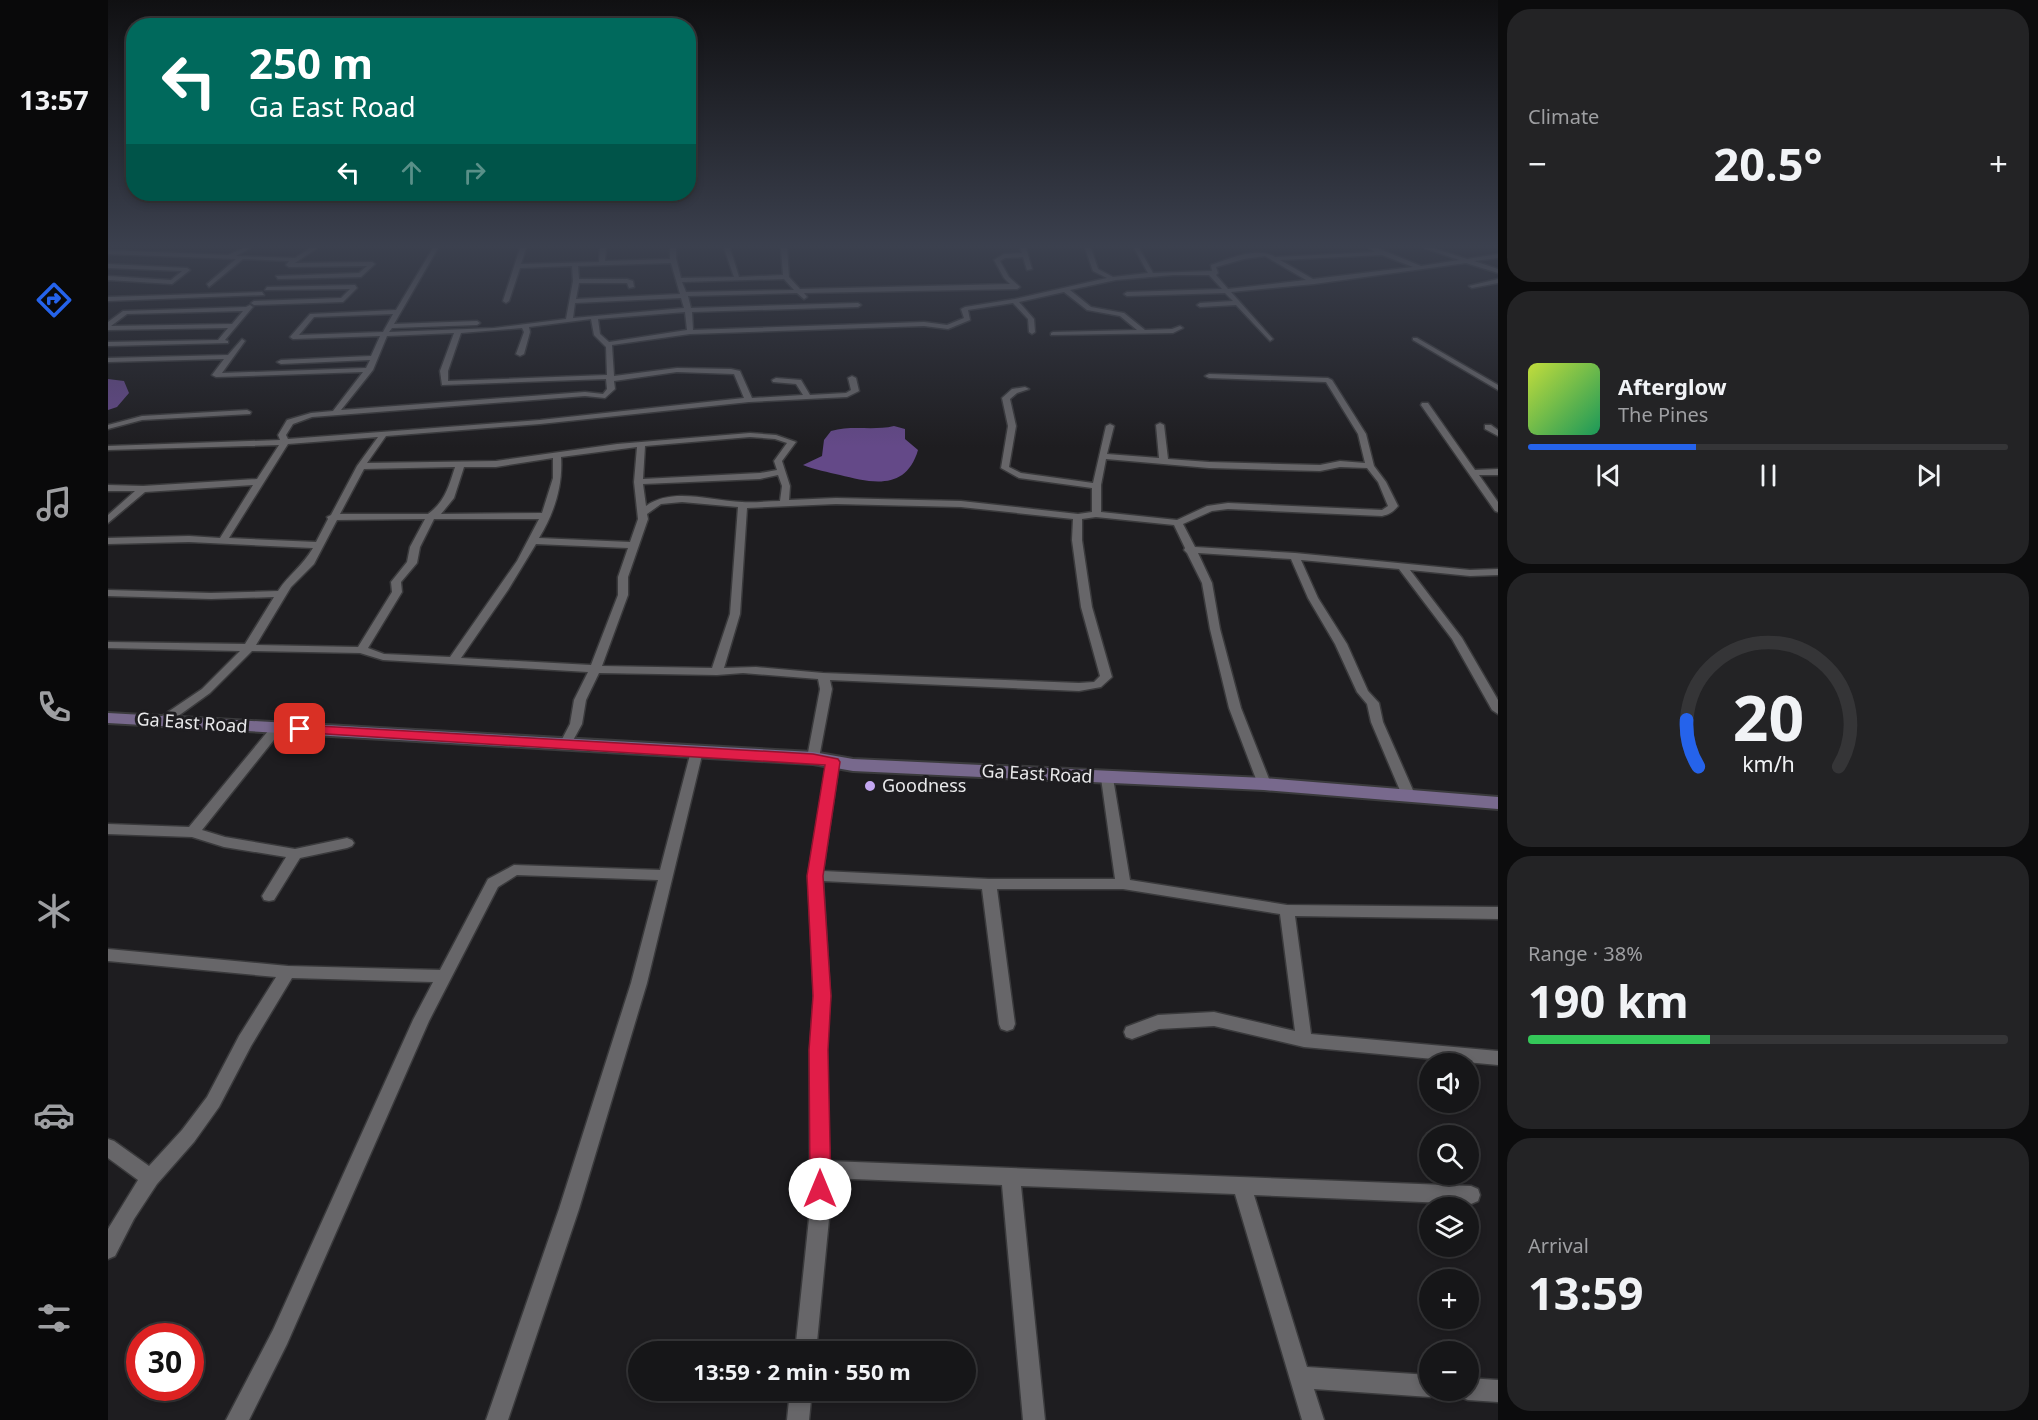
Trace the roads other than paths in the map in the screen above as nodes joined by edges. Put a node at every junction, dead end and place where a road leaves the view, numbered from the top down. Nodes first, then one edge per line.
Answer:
1 (122, 314) edge
2 (244, 314) edge
3 (333, 314) edge
4 (396, 314) edge
5 (570, 314) edge
6 (630, 314) edge
7 (688, 314) edge
8 (967, 314) edge
9 (1027, 314) edge
10 (1122, 314) edge
11 (1249, 314) edge
12 (594, 317) junction
13 (569, 320) junction
14 (477, 322) dead end
15 (108, 326) edge
16 (234, 326) junction
17 (389, 326) junction
18 (525, 326) junction
19 (1180, 328) dead end
20 (458, 332) junction
21 (690, 332) junction
22 (1032, 332) dead end
23 (1143, 332) junction
24 (384, 334) junction
25 (1053, 334) dead end
26 (1270, 339) dead end
27 (1415, 339) dead end
28 (220, 342) junction
29 (108, 344) edge
30 (608, 344) junction
31 (520, 354) dead end
32 (230, 357) junction
33 (375, 358) junction
34 (108, 360) edge
35 (281, 362) dead end
36 (369, 370) junction
37 (1209, 376) dead end
38 (609, 378) junction
39 (852, 378) dead end
40 (777, 380) dead end
41 (1498, 388) edge
42 (1025, 390) dead end
43 (605, 396) junction
44 (808, 397) junction
45 (749, 400) junction
46 (1425, 405) dead end
47 (247, 412) dead end
48 (335, 413) junction
49 (612, 415) junction
50 (1160, 425) dead end
51 (1110, 426) dead end
52 (108, 427) edge
53 (1488, 427) dead end
54 (384, 434) junction
55 (1498, 434) edge
56 (285, 441) junction
57 (641, 444) junction
58 (108, 448) edge
59 (557, 456) junction
60 (1104, 456) junction
61 (1164, 461) junction
62 (361, 466) junction
63 (460, 466) junction
64 (1370, 466) junction
65 (780, 472) junction
66 (1498, 472) edge
67 (1473, 473) junction
68 (259, 482) junction
69 (638, 482) junction
70 (659, 482) junction
71 (1097, 486) junction
72 (108, 488) edge
73 (143, 489) junction
74 (640, 494) junction
75 (783, 503) junction
76 (743, 505) junction
77 (1498, 509) edge
78 (644, 512) junction
79 (1096, 514) junction
80 (431, 516) junction
81 (546, 516) junction
82 (1078, 516) junction
83 (332, 517) junction
84 (108, 520) edge
85 (1178, 523) junction
86 (226, 536) junction
87 (108, 541) edge
88 (535, 541) junction
89 (318, 545) junction
90 (633, 545) junction
91 (1189, 550) junction
92 (1295, 556) junction
93 (1402, 566) junction
94 (1498, 572) edge
95 (108, 593) edge
96 (281, 594) junction
97 (108, 645) edge
98 (248, 649) junction
99 (361, 650) junction
100 (454, 660) junction
101 (595, 669) junction
102 (717, 672) junction
103 (823, 676) junction
104 (1498, 710) edge
105 (108, 718) edge
106 (163, 721) junction
107 (277, 728) junction
108 (566, 743) junction
109 (697, 751) junction
110 (813, 758) junction
111 (833, 762) junction
112 (1107, 778) junction
113 (1264, 784) junction
114 (1409, 797) junction
115 (1498, 803) edge
116 (108, 829) edge
117 (193, 831) junction
118 (347, 843) dead end
119 (295, 854) junction
120 (664, 875) junction
121 (815, 876) junction
122 (989, 884) junction
123 (1123, 884) junction
124 (269, 896) dead end
125 (1287, 910) junction
126 (1498, 913) edge
127 (108, 955) edge
128 (288, 972) junction
129 (445, 976) junction
130 (1007, 1023) dead end
131 (1132, 1032) dead end
132 (1304, 1040) junction
133 (1498, 1058) edge
134 (108, 1147) edge
135 (820, 1169) junction
136 (1011, 1177) junction
137 (150, 1178) junction
138 (1242, 1187) junction
139 (1471, 1195) dead end
140 (108, 1249) edge
141 (806, 1341) edge
142 (1300, 1377) junction
143 (1419, 1385) edge
144 (1479, 1390) edge
145 (1498, 1391) edge
146 (800, 1401) edge
147 (237, 1420) edge
148 (497, 1420) edge
149 (798, 1420) edge
150 (1034, 1420) edge
151 (1313, 1420) edge

1 - 15 street
2 - 16 street
3 - 24 street
4 - 17 street
5 - 13 street
6 - 12 street
7 - 21 street
8 - 21 street
9 - 22 street
10 - 23 street
11 - 26 street
12 - 13 street
12 - 30 street
13 - 18 street
14 - 17 street
15 - 16 street
16 - 28 street
17 - 24 street
18 - 20 street
18 - 31 street
19 - 23 street
20 - 24 street
20 - 38 street
21 - 30 street
23 - 25 street
24 - 33 street
27 - 41 street
28 - 29 street
28 - 32 street
30 - 38 street
32 - 34 street
32 - 36 street
33 - 35 street
33 - 36 street
36 - 48 street
37 - 64 street
38 - 43 street
38 - 45 street
39 - 44 street
40 - 44 street
42 - 71 street
43 - 48 street
43 - 49 street
44 - 45 street
45 - 49 street
46 - 67 street
47 - 52 street
48 - 56 street
49 - 54 street
50 - 61 street
51 - 60 street
53 - 55 street
54 - 56 street
54 - 62 street
56 - 58 street
56 - 68 street
57 - 59 street
57 - 65 street
57 - 69 street
59 - 63 street
59 - 81 street
60 - 61 street
60 - 71 street
61 - 64 street
62 - 63 street
62 - 83 street
63 - 80 street
64 - 85 street
65 - 70 street
65 - 75 street
66 - 67 street
67 - 77 street
68 - 73 street
68 - 86 street
69 - 70 street
69 - 74 street
70 - 74 street
71 - 79 street
72 - 73 street
73 - 84 street
74 - 78 street
75 - 76 street
75 - 82 street
76 - 78 street
76 - 102 street
78 - 90 street
79 - 82 street
79 - 85 street
80 - 81 street
80 - 83 street
80 - 99 street
81 - 88 street
82 - 103 street
83 - 89 street
85 - 91 street
86 - 87 street
86 - 89 street
88 - 90 street
88 - 100 street
89 - 96 street
90 - 101 street
91 - 92 street
91 - 113 street
92 - 93 street
92 - 114 street
93 - 94 street
93 - 104 street
95 - 96 street
96 - 98 street
97 - 98 street
98 - 99 street
98 - 106 street
99 - 100 street
100 - 101 street
101 - 102 street
101 - 108 street
102 - 103 street
103 - 110 street
105 - 106 street, Ga East Road
106 - 107 street, Ga East Road
107 - 108 street, Ga East Road
107 - 117 street
108 - 109 street, Ga East Road
109 - 110 street, Ga East Road
109 - 120 street
110 - 111 street, Ga East Road
111 - 112 street, Ga East Road
111 - 121 street
112 - 113 street, Ga East Road
112 - 123 street
113 - 114 street, Ga East Road
114 - 115 street, Ga East Road
116 - 117 street
117 - 119 street
118 - 119 street
119 - 124 street
120 - 129 street
120 - 148 street
121 - 122 street
121 - 135 street
122 - 123 street
122 - 130 street
123 - 125 street
125 - 126 street
125 - 132 street
127 - 128 street
128 - 129 street
128 - 137 street
129 - 147 street
131 - 132 street
132 - 133 street
134 - 137 street
135 - 136 street
135 - 141 street
136 - 138 street
136 - 150 street
137 - 140 street
138 - 139 street
138 - 142 street
142 - 143 street
142 - 151 street
144 - 145 street
146 - 149 street

